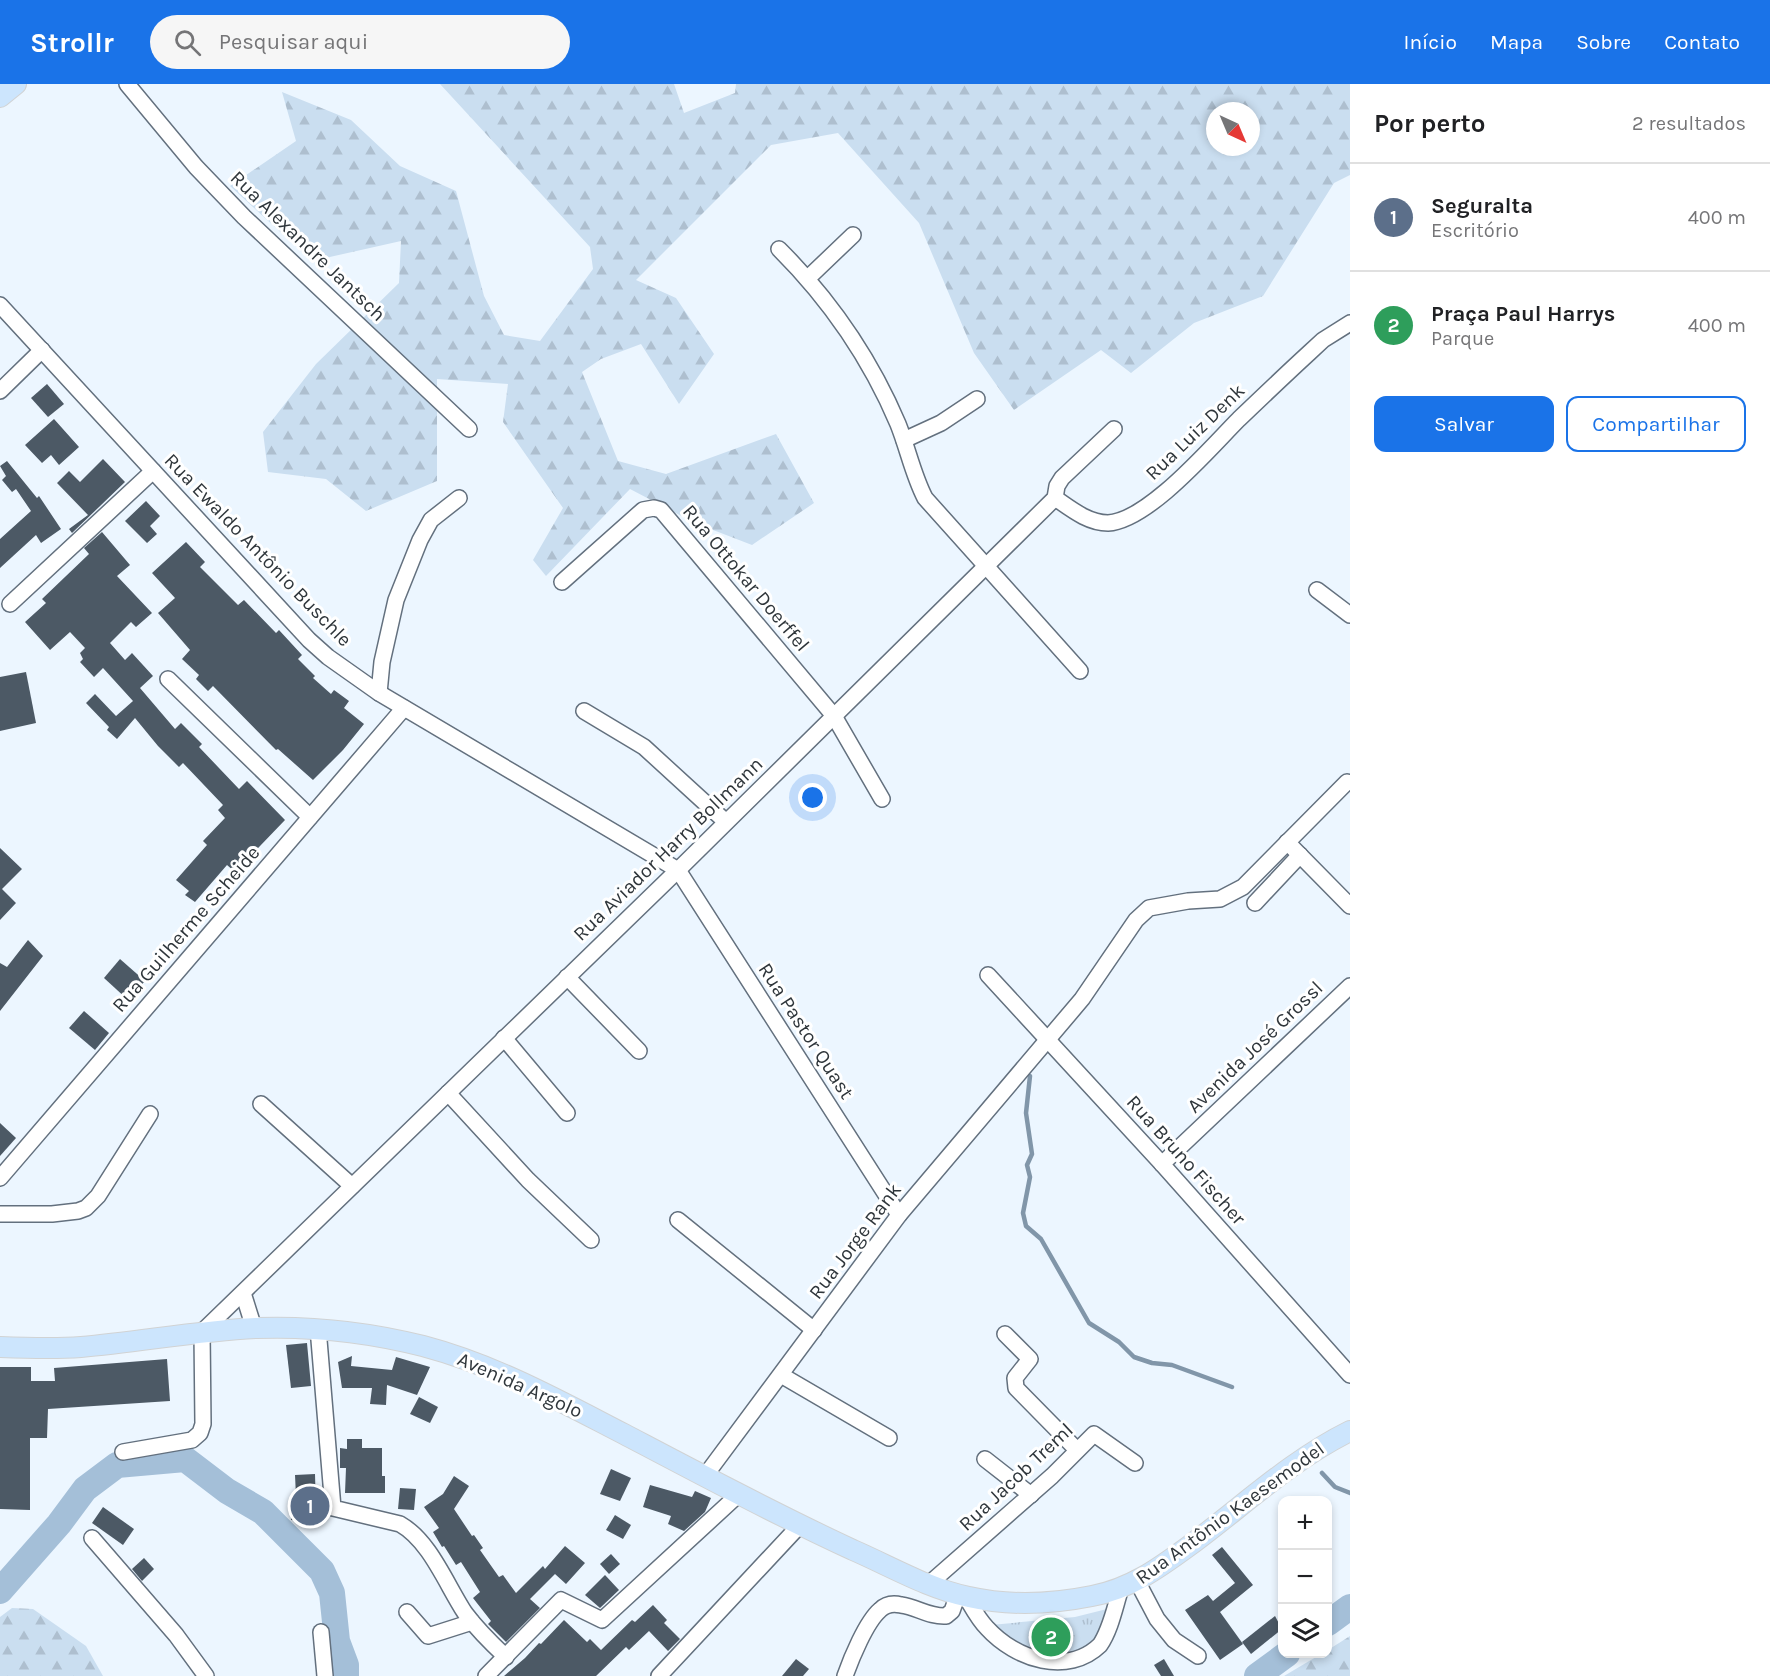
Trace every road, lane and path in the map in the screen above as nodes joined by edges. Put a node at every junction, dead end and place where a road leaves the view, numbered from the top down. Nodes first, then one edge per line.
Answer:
1 (16, 84) edge
2 (127, 84) edge
3 (0, 96) edge
4 (853, 235) dead end
5 (779, 249) dead end
6 (808, 278) junction
7 (0, 305) edge
8 (1350, 323) edge
9 (42, 350) junction
10 (0, 391) edge
11 (977, 399) dead end
12 (469, 429) dead end
13 (1114, 429) dead end
14 (904, 440) junction
15 (153, 471) junction
16 (459, 498) dead end
17 (1055, 498) junction
18 (985, 565) junction
19 (562, 582) dead end
20 (1317, 590) dead end
21 (10, 604) dead end
22 (1350, 614) edge
23 (1080, 671) dead end
24 (168, 679) dead end
25 (379, 693) junction
26 (404, 708) junction
27 (584, 711) dead end
28 (834, 716) junction
29 (1347, 782) dead end
30 (882, 799) dead end
31 (310, 817) junction
32 (726, 822) junction
33 (1287, 842) junction
34 (1300, 855) junction
35 (678, 870) junction
36 (1255, 903) dead end
37 (1350, 906) edge
38 (988, 975) dead end
39 (567, 977) junction
40 (1350, 986) edge
41 (504, 1038) junction
42 (1047, 1039) junction
43 (639, 1051) dead end
44 (448, 1093) junction
45 (261, 1104) dead end
46 (567, 1113) dead end
47 (150, 1114) dead end
48 (1162, 1164) junction
49 (0, 1178) edge
50 (352, 1186) junction
51 (0, 1214) edge
52 (899, 1215) junction
53 (678, 1220) dead end
54 (591, 1240) dead end
55 (243, 1293) junction
56 (254, 1328) junction
57 (318, 1328) junction
58 (814, 1330) junction
59 (202, 1332) junction
60 (1005, 1334) dead end
61 (0, 1347) edge
62 (781, 1375) junction
63 (1350, 1375) edge
64 (1350, 1431) edge
65 (889, 1438) dead end
66 (1077, 1450) junction
67 (123, 1452) dead end
68 (985, 1459) dead end
69 (1135, 1464) dead end
70 (705, 1476) junction
71 (739, 1494) junction
72 (1031, 1495) junction
73 (800, 1526) junction
74 (92, 1538) dead end
75 (929, 1584) junction
76 (1129, 1585) junction
77 (962, 1596) junction
78 (407, 1612) dead end
79 (472, 1622) junction
80 (321, 1632) dead end
81 (1198, 1656) dead end
82 (506, 1657) junction
83 (206, 1676) edge
84 (325, 1676) edge
85 (486, 1676) edge
86 (659, 1676) edge
87 (844, 1676) edge

1 - 3 main road
2 - 12 street, Rua Alexandre Jantsch
4 - 6 street
5 - 6 street
6 - 14 street
7 - 9 street, Rua Ewaldo Antônio Buschle
8 - 17 street, Rua Luiz Denk
9 - 10 street
9 - 15 street, Rua Ewaldo Antônio Buschle
11 - 14 street
13 - 17 street, Rua Aviador Harry Bollmann
14 - 18 street
15 - 21 street
15 - 25 street, Rua Ewaldo Antônio Buschle
16 - 25 street
17 - 18 street, Rua Aviador Harry Bollmann
18 - 23 street
18 - 28 street, Rua Aviador Harry Bollmann
19 - 28 street, Rua Ottokar Doerffel
20 - 22 street
24 - 31 street
25 - 26 street, Rua Ewaldo Antônio Buschle
26 - 31 street, Rua Guilherme Scheide
26 - 35 street, Rua Ewaldo Antônio Buschle
27 - 32 street
28 - 30 street, Rua Ottokar Doerffel
28 - 32 street, Rua Aviador Harry Bollmann
29 - 33 street, Rua Jorge Rank
31 - 49 street, Rua Guilherme Scheide
32 - 35 street, Rua Aviador Harry Bollmann
33 - 34 street
33 - 42 street, Rua Jorge Rank
34 - 36 street
34 - 37 street
35 - 39 street, Rua Aviador Harry Bollmann
35 - 52 street, Rua Pastor Quast
38 - 42 street, Rua Bruno Fischer
39 - 41 street, Rua Aviador Harry Bollmann
39 - 43 street
40 - 48 street, Avenida José Grossl
41 - 44 street, Rua Aviador Harry Bollmann
41 - 46 street
42 - 48 street, Rua Bruno Fischer
42 - 52 street, Rua Jorge Rank
44 - 50 street, Rua Aviador Harry Bollmann
44 - 54 street
45 - 50 street
47 - 51 street
48 - 63 street, Rua Bruno Fischer
50 - 55 street, Rua Aviador Harry Bollmann
52 - 58 street, Rua Jorge Rank
53 - 58 street
55 - 56 street
55 - 59 street, Rua Aviador Harry Bollmann
56 - 57 main road, Avenida Argolo
56 - 59 main road, Avenida Argolo
57 - 70 main road, Avenida Argolo
57 - 79 street
58 - 62 street, Rua Jorge Rank
59 - 61 main road, Avenida Argolo
59 - 67 street
60 - 66 street
62 - 65 street
62 - 70 street, Rua Jorge Rank
64 - 76 main road, Rua Antônio Kaesemodel
66 - 69 street, Rua Jacob Treml
66 - 72 street, Rua Jacob Treml
68 - 72 street
70 - 71 main road, Avenida Argolo
71 - 73 main road, Avenida Argolo
71 - 82 street
72 - 75 street, Rua Jacob Treml
73 - 75 main road, Avenida Argolo
73 - 86 street
74 - 83 street
75 - 77 main road, Avenida Argolo
76 - 77 main road, Rua Antônio Kaesemodel
76 - 77 street
76 - 81 street
77 - 87 street
78 - 79 street
79 - 82 street
80 - 84 street
82 - 85 street

